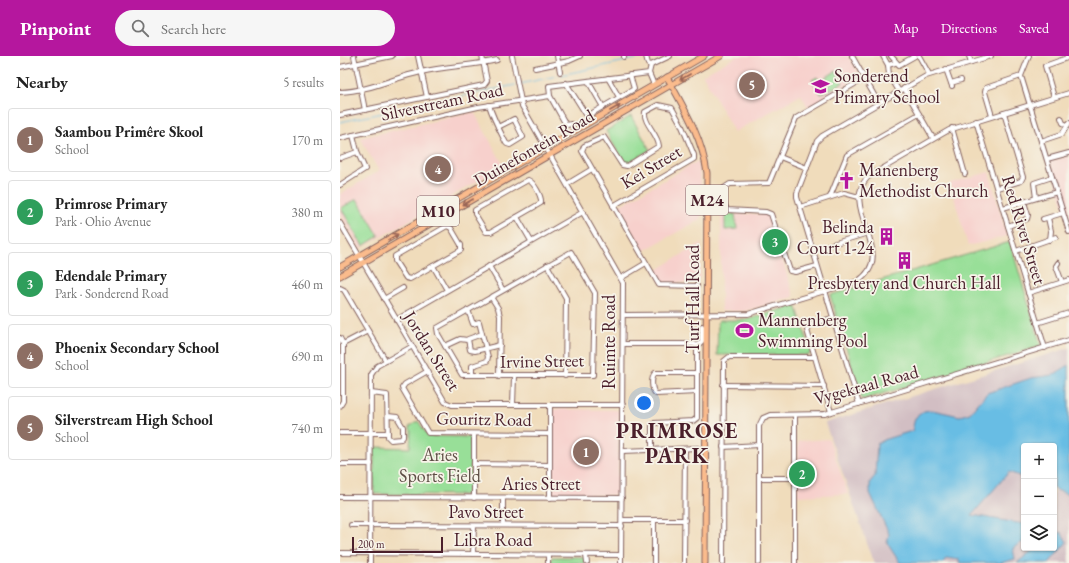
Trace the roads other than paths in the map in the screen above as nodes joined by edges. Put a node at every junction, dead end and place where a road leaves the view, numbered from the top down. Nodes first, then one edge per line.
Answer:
1 (354, 56) edge
2 (392, 56) edge
3 (418, 56) edge
4 (482, 56) edge
5 (512, 56) edge
6 (557, 56) edge
7 (580, 56) edge
8 (670, 56) edge
9 (704, 56) edge
10 (721, 56) edge
11 (852, 56) edge
12 (883, 56) edge
13 (891, 56) edge
14 (915, 56) edge
15 (920, 56) edge
16 (969, 56) edge
17 (991, 56) edge
18 (1029, 56) edge
19 (1067, 57) edge
20 (647, 58) edge
21 (497, 60) dead end
22 (971, 62) junction
23 (483, 63) junction
24 (895, 63) junction
25 (356, 64) junction
26 (558, 64) junction
27 (1069, 64) edge
28 (651, 65) junction
29 (888, 65) junction
30 (340, 67) edge
31 (535, 68) dead end
32 (946, 69) junction
33 (421, 72) junction
34 (560, 72) dead end
35 (649, 73) junction
36 (929, 74) junction
37 (630, 75) junction
38 (1021, 76) junction
39 (667, 77) junction
40 (608, 78) junction
41 (865, 78) junction
42 (961, 80) dead end
43 (588, 81) junction
44 (566, 83) junction
45 (654, 85) junction
46 (672, 85) junction
47 (904, 88) junction
48 (361, 90) junction
49 (898, 91) junction
50 (340, 92) edge
51 (1069, 93) edge
52 (550, 96) junction
53 (427, 97) junction
54 (620, 97) junction
55 (1054, 97) junction
56 (520, 100) junction
57 (878, 102) junction
58 (489, 105) junction
59 (1030, 105) junction
60 (603, 107) junction
61 (365, 110) junction
62 (1004, 112) junction
63 (919, 114) junction
64 (340, 115) edge
65 (992, 116) junction
66 (1061, 118) dead end
67 (976, 121) junction
68 (571, 124) dead end
69 (1068, 124) edge
70 (498, 127) junction
71 (952, 128) junction
72 (353, 135) junction
73 (340, 138) edge
74 (933, 138) junction
75 (1041, 141) junction
76 (546, 148) junction
77 (357, 152) junction
78 (1069, 153) edge
79 (550, 155) junction
80 (340, 158) edge
81 (780, 158) junction
82 (1047, 159) junction
83 (806, 168) junction
84 (592, 169) junction
85 (965, 174) dead end
86 (1052, 177) junction
87 (566, 184) junction
88 (340, 185) edge
89 (996, 188) junction
90 (1057, 192) junction
91 (830, 197) junction
92 (859, 197) junction
93 (1036, 198) junction
94 (1024, 202) junction
95 (613, 206) junction
96 (800, 207) junction
97 (1003, 208) junction
98 (583, 212) junction
99 (1063, 213) junction
100 (517, 217) junction
101 (1067, 221) edge
102 (340, 223) edge
103 (1008, 226) junction
104 (342, 232) edge
105 (1069, 232) edge
106 (868, 233) junction
107 (1056, 237) dead end
108 (1050, 240) junction
109 (531, 242) junction
110 (812, 250) junction
111 (1016, 251) junction
112 (359, 256) junction
113 (363, 263) junction
114 (646, 263) junction
115 (1058, 263) dead end
116 (547, 265) junction
117 (433, 266) junction
118 (489, 266) junction
119 (817, 266) junction
120 (340, 267) edge
121 (340, 276) edge
122 (621, 278) junction
123 (1069, 280) edge
124 (1062, 282) junction
125 (697, 286) dead end
126 (340, 288) edge
127 (403, 288) dead end
128 (447, 290) junction
129 (503, 290) junction
130 (825, 292) junction
131 (1028, 293) junction
132 (491, 297) junction
133 (384, 299) junction
134 (468, 310) junction
135 (1069, 313) edge
136 (624, 315) junction
137 (707, 315) junction
138 (833, 318) junction
139 (396, 320) junction
140 (1037, 323) junction
141 (702, 326) dead end
142 (368, 331) junction
143 (482, 334) junction
144 (340, 338) edge
145 (468, 340) junction
146 (1069, 340) edge
147 (343, 344) junction
148 (623, 344) junction
149 (500, 345) junction
150 (411, 346) junction
151 (445, 346) junction
152 (697, 346) junction
153 (486, 348) junction
154 (1045, 348) junction
155 (815, 357) junction
156 (386, 361) junction
157 (426, 372) junction
158 (697, 373) junction
159 (472, 375) junction
160 (500, 376) junction
161 (514, 376) junction
162 (565, 376) junction
163 (723, 385) junction
164 (824, 386) junction
165 (697, 392) junction
166 (371, 393) junction
167 (859, 404) junction
168 (513, 405) junction
169 (550, 405) junction
170 (340, 406) edge
171 (623, 406) junction
172 (832, 412) junction
173 (795, 415) junction
174 (388, 416) junction
175 (388, 433) junction
176 (340, 434) edge
177 (371, 434) junction
178 (474, 434) junction
179 (550, 434) junction
180 (759, 445) junction
181 (723, 447) junction
182 (698, 448) dead end
183 (685, 449) junction
184 (652, 450) junction
185 (623, 451) junction
186 (340, 464) edge
187 (371, 464) junction
188 (474, 464) junction
189 (550, 465) junction
190 (759, 478) junction
191 (795, 478) junction
192 (340, 497) edge
193 (370, 498) junction
194 (474, 498) junction
195 (503, 498) junction
196 (550, 498) junction
197 (622, 498) junction
198 (622, 520) junction
199 (654, 520) junction
200 (685, 520) junction
201 (351, 525) dead end
202 (370, 525) junction
203 (503, 525) junction
204 (474, 526) junction
205 (622, 526) junction
206 (340, 553) edge
207 (370, 554) junction
208 (474, 554) junction
209 (548, 554) junction
210 (586, 555) junction
211 (621, 555) junction
212 (370, 563) edge
213 (548, 563) edge
214 (587, 563) edge
215 (621, 563) edge
216 (654, 563) edge
217 (684, 563) edge
218 (706, 563) edge
219 (723, 563) edge
220 (759, 563) edge
221 (795, 563) edge

1 - 25 street
2 - 25 street
3 - 33 street
4 - 23 street
5 - 56 street, Ruimte Road
6 - 26 street
7 - 26 street
8 - 28 street
9 - 39 main road, Duinefontein Road / M10
10 -> 46 main road, Duinefontein Road / M10
11 - 41 street
12 - 29 street
13 - 24 street
14 - 24 street
15 - 36 street
16 - 22 street
17 - 22 street
18 - 38 street
19 - 27 street
19 - 55 street
20 - 28 street
21 - 23 street
22 - 32 street
23 - 33 street
23 - 53 street
24 - 29 street
25 - 30 street
25 - 48 street
26 - 31 street
26 - 34 street
28 - 35 street
29 - 49 street
32 - 36 street
32 - 42 street
33 - 48 street
33 - 53 street
35 - 37 street
35 - 45 street
36 - 47 street
37 - 40 street
37 - 54 street
38 - 59 street
38 - 65 street
39 - 45 main road, Duinefontein Road / M10
39 - 46 main road, Turf Hall Road / M24
40 - 43 street
40 - 54 street
41 - 57 street
41 - 81 street
43 - 44 street
43 - 60 street
44 - 52 street
44 - 60 street
76 -> 45 main road, Duinefontein Road / M10
46 - 79 main road, Duinefontein Road / M10
46 - 137 main road, Turf Hall Road / M24
47 - 49 street
47 - 63 street
48 - 50 street
48 - 61 street
49 - 57 street
51 - 55 street
52 - 56 street, Silverstream Road
52 - 68 street
53 - 61 street
54 - 60 street
55 - 59 street
56 - 58 street, Silverstream Road
56 - 76 street, Ruimte Road
57 - 83 street
58 - 70 street
58 - 72 street, Silverstream Road
59 - 62 street
59 - 75 street
61 - 64 street
62 - 65 street
62 - 89 street
63 - 74 street
63 - 91 street
65 - 67 street
66 - 69 street
67 - 71 street
67 - 89 street, Red River Street
69 - 75 street
70 - 70 street
71 - 74 street
71 - 85 street
72 - 73 street, Silverstream Road
72 - 77 street
74 - 92 street
75 - 82 street
76 - 79 street, Ruimte Road
112 -> 76 main road, Duinefontein Road / M10
77 - 80 street
77 - 88 street
78 - 82 street
79 - 87 street, Ruimte Road
79 -> 113 main road, Duinefontein Road / M10
81 - 83 street
81 - 119 street
82 - 86 street
83 - 96 street
84 - 87 street
84 - 95 street
84 - 95 street, Kei Street
86 - 90 street
86 - 93 street
87 - 98 street, Ruimte Road
89 - 97 street, Red River Street
90 - 93 street
90 - 99 street
91 - 92 street
91 - 96 street
92 - 106 street
93 - 94 street
94 - 97 street
94 - 103 street
95 - 114 street
96 - 110 street
97 - 103 street, Red River Street
98 - 109 street
98 - 122 street, Ruimte Road
99 - 101 street
99 - 108 street
100 - 100 street
100 - 109 street
101 - 105 street
102 - 104 street, Jordan Street
103 - 111 street, Red River Street
104 - 112 street, Jordan Street
106 - 110 street
106 - 130 street
107 - 108 street
108 - 111 street
109 - 118 street
110 - 119 street
111 - 131 street, Red River Street
112 - 113 street, Jordan Street
112 - 120 main road, Duinefontein Road / M10
113 - 121 main road, Duinefontein Road / M10
113 - 133 street, Jordan Street
114 - 122 street
114 - 125 street
115 - 124 street
116 - 129 street, Irvine Street
116 - 162 street
116 - 162 street, Irvine Street
117 - 117 street
117 - 128 street
118 - 128 street
118 - 129 street
119 - 130 street
122 - 136 street, Ruimte Road
123 - 124 street
124 - 131 street
126 - 142 street
127 - 133 street
128 - 139 street
129 - 132 street, Irvine Street
130 - 137 street
130 - 138 street
131 - 140 street, Red River Street
132 - 134 street, Irvine Street
132 - 149 street
133 - 139 street, Jordan Street
134 - 143 street
134 - 151 street, Irvine Street
135 - 140 street
136 - 137 street
136 - 148 street, Ruimte Road
137 - 218 main road, Turf Hall Road / M24
138 - 155 street
138 - 167 street
139 - 150 street, Jordan Street
140 - 154 street, Red River Street
141 - 152 street
142 - 147 street
142 - 156 street
143 - 145 street
143 - 153 street
144 - 147 street
145 - 151 street
145 - 153 street
146 - 154 street, Vygekraal Road
147 - 170 street
148 - 152 street
148 - 171 street, Ruimte Road
149 - 153 street
149 - 160 street
150 - 156 street
150 - 157 street, Jordan Street
151 - 159 street, Irvine Street
152 - 158 street
153 - 159 street
154 - 167 street, Vygekraal Road
155 - 163 street
155 - 164 street
156 - 166 street
157 - 168 street, Jordan Street
157 - 178 street, Gouritz Road
158 - 165 street
158 - 165 street
159 - 160 street, Irvine Street
160 - 161 street, Irvine Street
161 - 162 street, Irvine Street
161 - 168 street
163 - 164 street
163 - 181 street
164 - 172 street
165 - 184 street
166 - 174 street
166 - 177 street
167 - 172 street, Vygekraal Road
168 - 169 street, Jordan Street
169 - 171 street, Jordan Street
169 - 179 street
171 - 185 street, Ruimte Road
172 - 173 street, Vygekraal Road
173 - 180 street, Vygekraal Road
173 - 191 street
174 - 175 street
174 - 175 street
175 - 177 street
176 - 177 street
177 - 187 street
178 - 179 street, Gouritz Road
178 - 188 street
179 - 189 street
180 - 181 street
180 - 190 street, Vygekraal Road
181 - 219 street
182 - 183 street
183 - 184 street
183 - 200 street
184 - 185 street
185 - 197 street, Ruimte Road
186 - 187 street
187 - 193 street
188 - 189 street
188 - 194 street
189 - 196 street
190 - 191 street
190 - 220 street, Vygekraal Road
191 - 221 street
192 - 193 street, Aries Street
193 - 194 street, Aries Street
193 - 202 street
194 - 195 street, Aries Street
195 - 196 street, Aries Street
195 - 203 street
196 - 197 street, Aries Street
197 - 198 street, Ruimte Road
198 - 199 street
198 - 205 street, Ruimte Road
199 - 200 street
199 - 216 street
200 - 217 street
201 - 202 street, Pavo Street
202 - 204 street, Pavo Street
202 - 207 street
203 - 204 street, Pavo Street
203 - 205 street, Pavo Street
204 - 208 street
205 - 211 street, Ruimte Road
206 - 207 street, Libra Road
207 - 208 street, Libra Road
207 - 212 street
208 - 209 street, Libra Road
209 - 210 street, Libra Road
209 - 213 street
210 - 211 street, Libra Road
210 - 214 street
211 - 215 street, Ruimte Road

